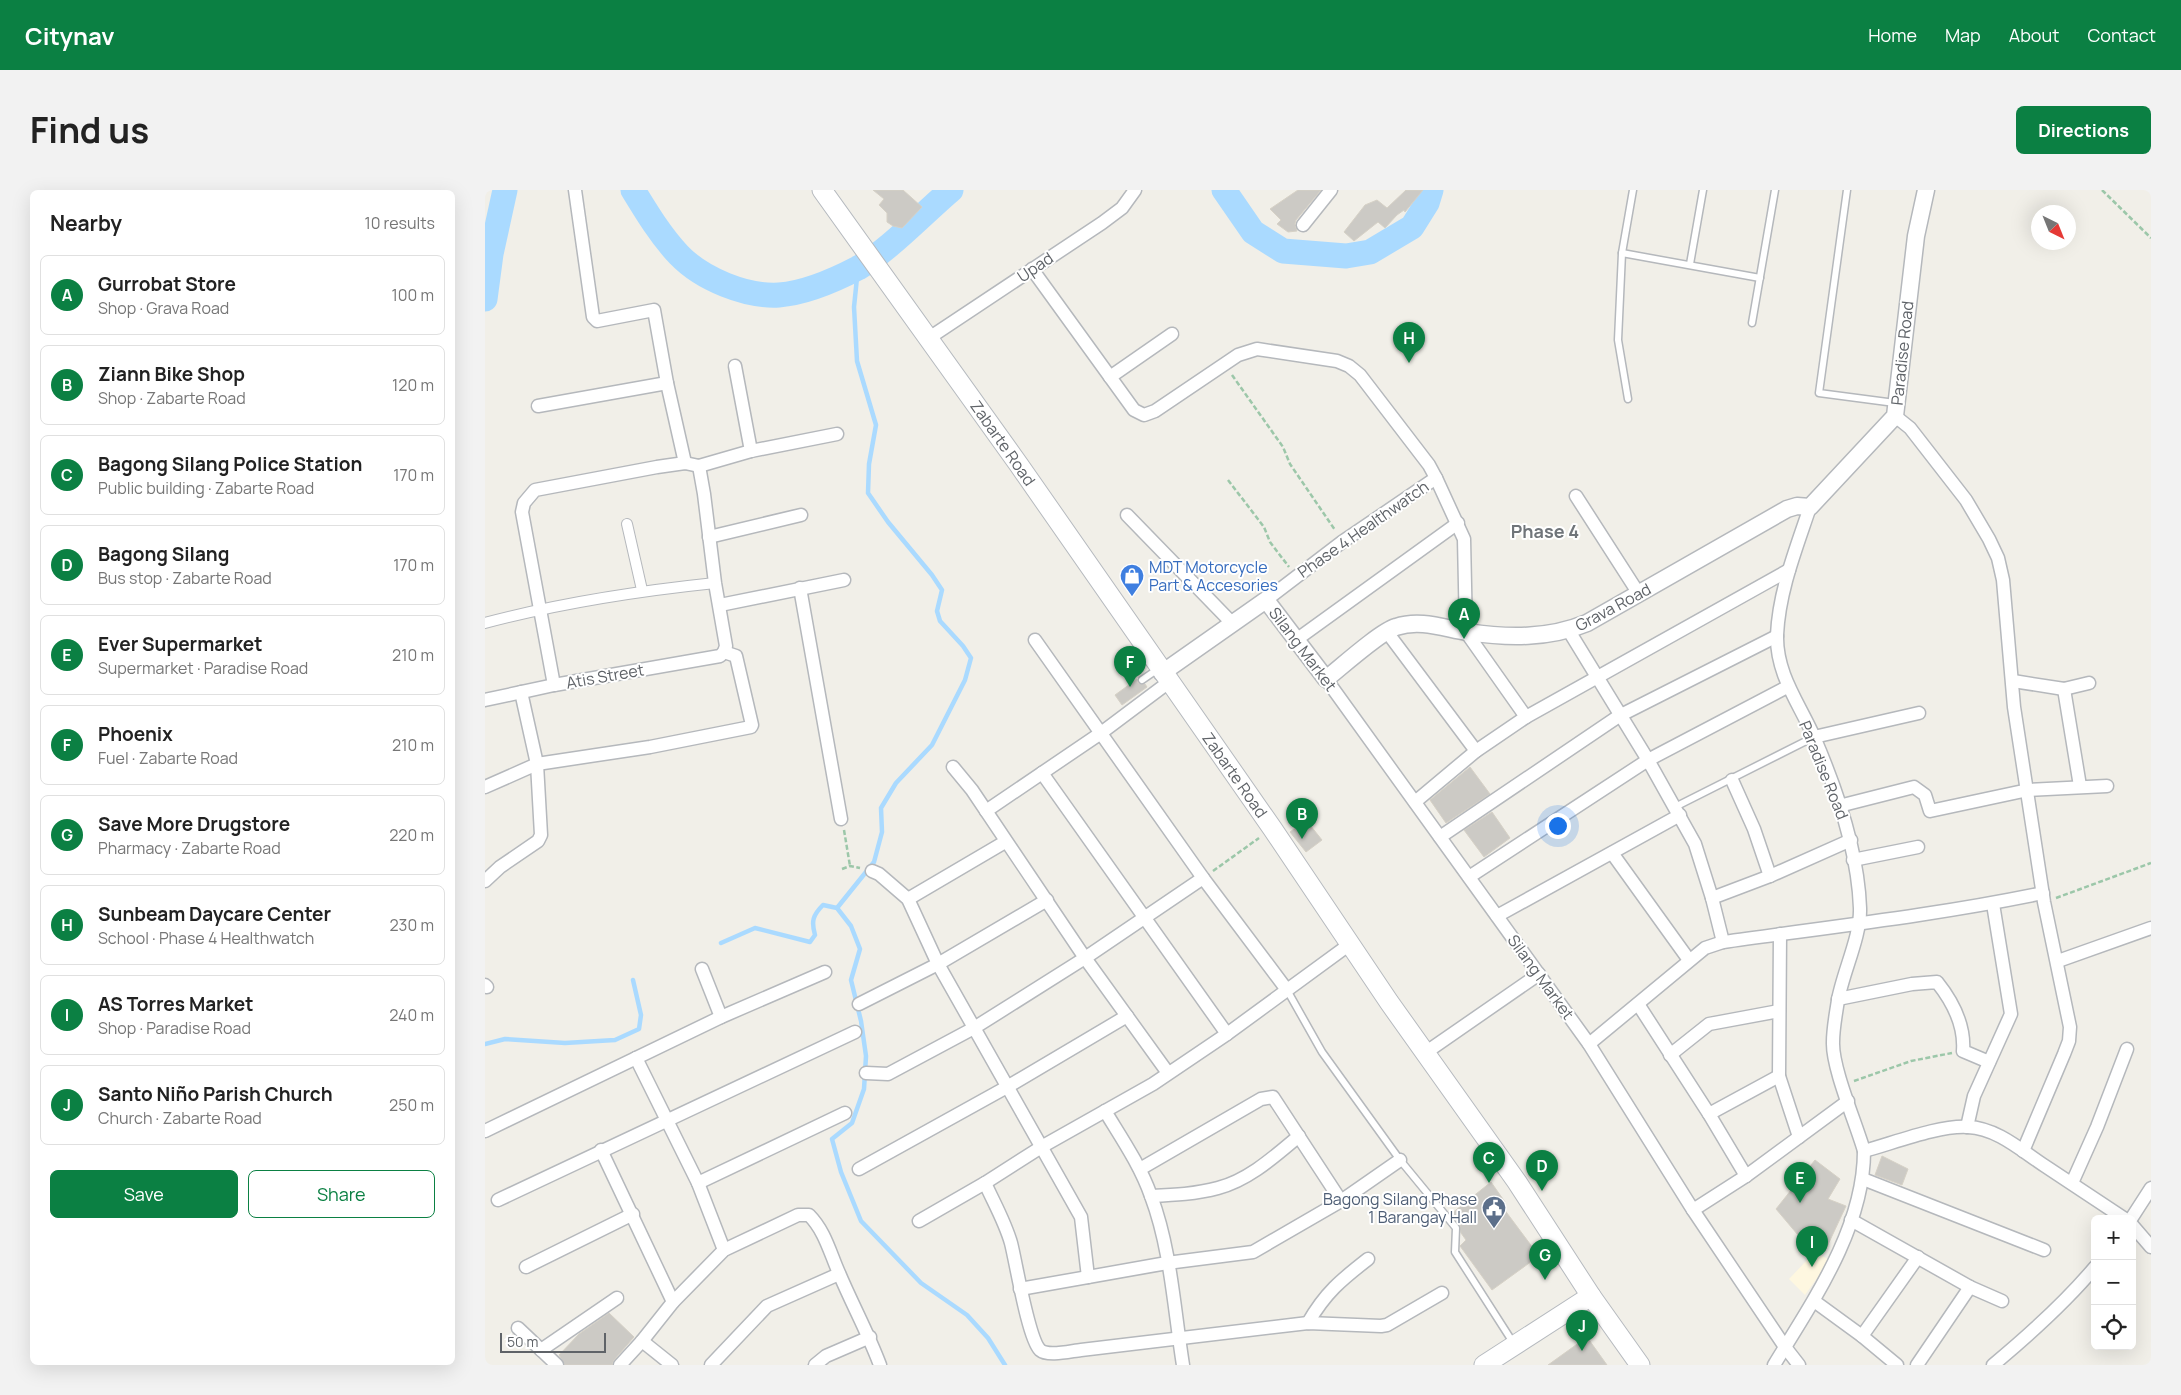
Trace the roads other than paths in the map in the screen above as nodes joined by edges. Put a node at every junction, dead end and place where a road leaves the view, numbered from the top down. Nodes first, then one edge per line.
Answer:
1 (575, 190) edge
2 (822, 190) edge
3 (1135, 190) edge
4 (1331, 190) edge
5 (1633, 190) edge
6 (1703, 190) edge
7 (1775, 190) edge
8 (1847, 190) edge
9 (1926, 190) edge
10 (1303, 225) dead end
11 (1622, 253) junction
12 (1690, 264) junction
13 (1032, 269) junction
14 (1760, 278) junction
15 (1752, 323) dead end
16 (1172, 334) dead end
17 (929, 338) junction
18 (735, 366) dead end
19 (1110, 377) junction
20 (667, 383) junction
21 (1628, 399) dead end
22 (537, 406) dead end
23 (1897, 410) junction
24 (837, 434) dead end
25 (751, 451) junction
26 (685, 463) junction
27 (699, 466) junction
28 (1434, 475) junction
29 (1576, 496) dead end
30 (1809, 507) junction
31 (801, 515) dead end
32 (1127, 515) dead end
33 (1458, 523) junction
34 (627, 524) dead end
35 (709, 537) junction
36 (1789, 570) junction
37 (844, 580) dead end
38 (715, 582) junction
39 (800, 588) junction
40 (642, 590) junction
41 (1639, 594) junction
42 (1266, 600) junction
43 (720, 605) junction
44 (539, 610) junction
45 (485, 623) edge
46 (1232, 624) junction
47 (1569, 630) junction
48 (1387, 632) junction
49 (1466, 632) junction
50 (1777, 636) junction
51 (1035, 640) dead end
52 (1296, 640) junction
53 (725, 652) junction
54 (1163, 674) junction
55 (1597, 678) junction
56 (1142, 680) dead end
57 (1326, 680) junction
58 (2013, 681) junction
59 (2089, 683) dead end
60 (554, 685) junction
61 (1787, 687) junction
62 (2064, 689) junction
63 (521, 692) junction
64 (485, 700) edge
65 (1919, 713) dead end
66 (1619, 716) junction
67 (1526, 717) junction
68 (1101, 733) junction
69 (1814, 737) junction
70 (1477, 751) junction
71 (1647, 760) junction
72 (537, 764) junction
73 (953, 767) dead end
74 (1042, 773) junction
75 (1732, 780) junction
76 (2080, 786) junction
77 (2107, 786) dead end
78 (485, 787) edge
79 (2028, 790) junction
80 (1415, 802) junction
81 (1839, 806) junction
82 (986, 811) junction
83 (1677, 811) junction
84 (841, 819) road end
85 (1440, 837) junction
86 (1851, 840) junction
87 (1005, 842) junction
88 (1918, 847) dead end
89 (1612, 853) junction
90 (1853, 860) junction
91 (868, 870) road end
92 (1770, 876) junction
93 (1469, 877) junction
94 (1203, 878) junction
95 (485, 881) edge
96 (2044, 897) junction
97 (1712, 898) junction
98 (908, 899) junction
99 (1047, 900) junction
100 (1993, 904) junction
101 (1497, 916) junction
102 (1145, 918) junction
103 (1859, 925) junction
104 (2151, 928) edge
105 (1780, 934) junction
106 (1723, 942) junction
107 (1350, 944) junction
108 (1085, 958) junction
109 (1689, 960) junction
110 (2057, 961) junction
111 (938, 964) junction
112 (702, 969) dead end
113 (825, 972) dead end
114 (1539, 974) junction
115 (1287, 990) junction
116 (1838, 999) junction
117 (859, 1004) dead end
118 (1638, 1004) junction
119 (1779, 1011) junction
120 (1127, 1016) junction
121 (721, 1017) junction
122 (974, 1028) junction
123 (855, 1032) dead end
124 (1227, 1034) junction
125 (1589, 1044) junction
126 (2127, 1049) dead end
127 (1425, 1053) junction
128 (1670, 1055) junction
129 (636, 1058) junction
130 (1989, 1062) junction
131 (866, 1073) dead end
132 (1168, 1073) junction
133 (1779, 1076) junction
134 (1007, 1087) junction
135 (1849, 1101) junction
136 (1105, 1111) junction
137 (845, 1113) dead end
138 (1709, 1114) junction
139 (666, 1121) junction
140 (1967, 1127) junction
141 (485, 1131) edge
142 (1299, 1136) junction
143 (1799, 1137) junction
144 (1043, 1146) junction
145 (601, 1150) junction
146 (1864, 1151) junction
147 (2023, 1151) junction
148 (1400, 1160) junction
149 (859, 1169) dead end
150 (1140, 1169) junction
151 (1746, 1176) junction
152 (1863, 1178) junction
153 (698, 1183) junction
154 (985, 1183) junction
155 (2072, 1183) junction
156 (2151, 1188) edge
157 (1151, 1196) junction
158 (499, 1200) dead end
159 (1341, 1201) junction
160 (1693, 1210) junction
161 (633, 1214) junction
162 (2119, 1215) edge
163 (2134, 1215) edge
164 (1851, 1220) junction
165 (919, 1221) dead end
166 (2136, 1230) edge
167 (2151, 1247) edge
168 (725, 1250) junction
169 (2044, 1250) dead end
170 (1918, 1257) junction
171 (1368, 1259) dead end
172 (1167, 1263) junction
173 (526, 1267) dead end
174 (2091, 1272) edge
175 (839, 1274) junction
176 (1088, 1277) junction
177 (1970, 1287) junction
178 (1020, 1289) junction
179 (1442, 1293) dead end
180 (1591, 1296) junction
181 (617, 1298) dead end
182 (1814, 1301) junction
183 (2001, 1301) dead end
184 (673, 1302) junction
185 (1307, 1323) junction
186 (518, 1328) dead end
187 (1862, 1336) junction
188 (870, 1337) junction
189 (1179, 1338) junction
190 (643, 1341) junction
191 (1515, 1345) junction
192 (1785, 1347) junction
193 (541, 1350) junction
194 (557, 1365) edge
195 (620, 1365) edge
196 (672, 1365) edge
197 (711, 1365) edge
198 (815, 1365) edge
199 (880, 1365) edge
200 (1183, 1365) edge
201 (1484, 1365) edge
202 (1640, 1365) edge
203 (1774, 1365) edge
204 (1799, 1365) edge
205 (1897, 1365) edge
206 (1917, 1365) edge
207 (1993, 1365) edge

1 - 20 street
2 - 17 main road, Zabarte Road
3 - 13 street, Upad
4 - 10 street
5 - 11 lane
6 - 12 lane
7 - 14 lane
8 - 23 lane
9 - 23 street, Paradise Road
11 - 12 lane
11 - 21 lane
12 - 14 lane
13 - 17 street, Upad
13 - 19 street
14 - 15 lane
16 - 19 street
17 - 54 main road, Zabarte Road
18 - 25 street
19 - 28 street
20 - 22 street
20 - 26 street
23 - 30 street, Paradise Road
23 - 58 street
24 - 25 street
25 - 27 street
26 - 27 street
26 - 44 street
27 - 35 street
28 - 33 street
28 - 42 street, Phase 4 Healthwatch
29 - 41 street
30 - 36 street, Paradise Road
30 - 41 street, Grava Road
31 - 35 street
32 - 46 street
33 - 49 street
33 - 52 street
34 - 40 street
35 - 38 street
36 - 50 street, Paradise Road
36 - 55 street
37 - 39 street
38 - 40 street
38 - 43 street
39 - 43 street
39 - 84 street
40 - 44 street
41 - 47 street, Grava Road
42 - 46 street, Phase 4 Healthwatch
42 - 52 street, Silang Market
43 - 53 street
44 - 45 street
44 - 60 street
46 - 54 street, Phase 4 Healthwatch
47 - 49 street, Grava Road
47 - 55 street
48 - 49 street, Grava Road
48 - 57 street, Grava Road
48 - 70 street
49 - 67 street
50 - 61 street, Paradise Road
50 - 66 street
51 - 68 street
52 - 57 street, Silang Market
53 - 60 street, Atis Street
53 - 72 street
54 - 56 lane
54 - 68 street
54 - 107 main road, Zabarte Road
55 - 66 street
55 - 67 street
57 - 80 street, Silang Market
58 - 62 street
58 - 79 street
59 - 62 street
60 - 63 street, Atis Street
61 - 69 street, Paradise Road
61 - 71 street
62 - 76 street
63 - 64 street, Atis Street
63 - 72 street
65 - 69 street
66 - 71 street
66 - 85 street
67 - 70 street
68 - 74 street
68 - 94 street
69 - 75 lane
69 - 81 street, Paradise Road
70 - 80 street
71 - 83 street
71 - 93 street
72 - 78 street
72 - 95 street
73 - 82 street
74 - 82 street
74 - 102 street
75 - 83 lane
75 - 92 street
76 - 77 street
76 - 79 street
79 - 81 street
79 - 96 street
80 - 85 street, Silang Market
81 - 86 street, Paradise Road
82 - 87 street
83 - 89 street
83 - 97 street
85 - 93 street, Silang Market
86 - 90 street, Paradise Road
86 - 92 street
87 - 98 street
87 - 99 street
88 - 90 street
89 - 101 street
89 - 109 street
90 - 103 street, Paradise Road
91 - 98 street
92 - 97 street
93 - 101 street, Silang Market
94 - 102 street
94 - 115 street
96 - 100 street
96 - 110 street
97 - 106 street
98 - 111 street
99 - 108 street
99 - 111 street
100 - 103 street
100 - 130 street
101 - 114 street, Silang Market
102 - 108 street
102 - 124 street
103 - 105 street
103 - 116 street, Paradise Road
104 - 110 street
105 - 106 street
105 - 119 street
106 - 109 street
107 - 115 street
107 - 127 main road, Zabarte Road
108 - 120 street
108 - 122 street
109 - 118 street
110 - 147 street
111 - 117 street
111 - 122 street
112 - 121 street
113 - 121 street
114 - 125 street, Silang Market
114 - 127 street
115 - 124 street
115 - 148 lane
116 - 130 street
116 - 135 street, Paradise Road
118 - 125 street
118 - 128 street
119 - 128 street
119 - 133 street
120 - 132 street
120 - 134 street
121 - 129 street
122 - 131 street
122 - 134 street
123 - 139 street
124 - 132 street
125 - 160 street, Silang Market
126 - 155 street
127 - 180 main road, Zabarte Road
128 - 138 street
129 - 139 street
129 - 141 street
130 - 140 street
132 - 136 street
133 - 138 street
133 - 143 street
134 - 144 street
134 - 149 street
135 - 143 street
135 - 146 street, Paradise Road
136 - 144 street
136 - 150 street
137 - 153 street
138 - 151 street
139 - 145 street
139 - 153 street
140 - 146 street
140 - 147 street
142 - 150 street
142 - 157 street
142 - 159 street
143 - 151 street
144 - 154 street
144 - 176 street
145 - 158 street
145 - 161 street
146 - 152 street, Paradise Road
147 - 155 street
148 - 159 street
148 - 191 lane
150 - 157 street
151 - 160 street
152 - 164 street, Paradise Road
152 - 169 street
153 - 168 street
154 - 165 street
154 - 178 street
155 - 162 street
156 - 163 street
157 - 172 street
159 - 172 street
160 - 192 street, Silang Market
161 - 173 street
161 - 184 street
164 - 170 street
164 - 182 street, Paradise Road
166 - 167 street
168 - 175 street
168 - 184 street
170 - 177 street
170 - 187 street
171 - 185 street
172 - 176 street
172 - 189 street
174 - 207 street
175 - 188 street
175 - 197 street
176 - 178 street
177 - 183 street
177 - 206 street
178 - 189 street
179 - 185 street
180 - 191 main road
180 - 202 main road, Zabarte Road
181 - 193 street
182 - 187 street
182 - 192 street, Paradise Road
184 - 190 street
185 - 189 street
186 - 193 street
187 - 205 street
188 - 198 street
188 - 199 street
189 - 200 street
190 - 195 street
190 - 196 street
191 - 201 main road
192 - 203 street, Paradise Road
192 - 204 street, Silang Market
193 - 194 street

